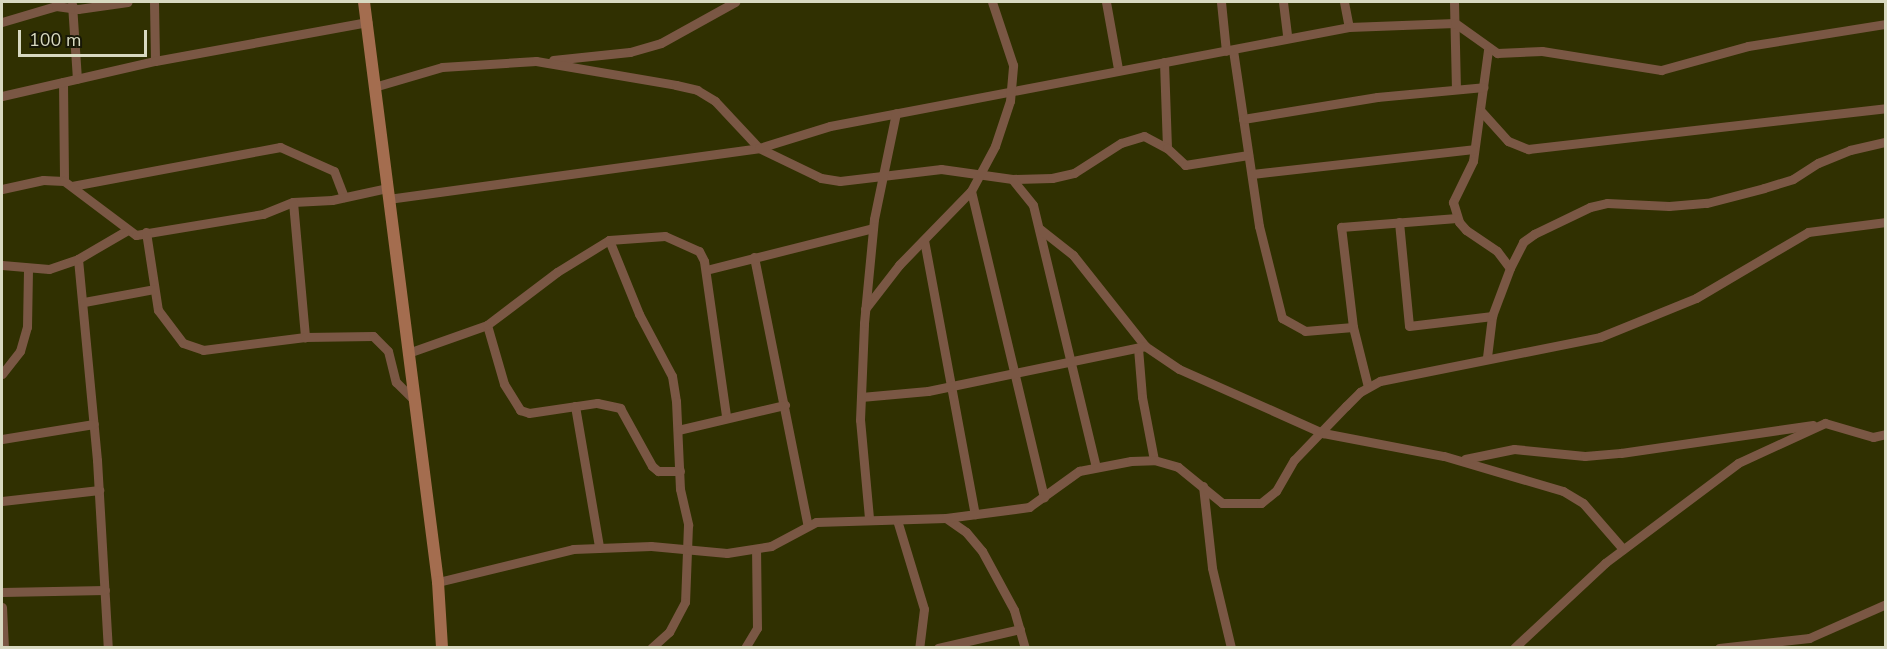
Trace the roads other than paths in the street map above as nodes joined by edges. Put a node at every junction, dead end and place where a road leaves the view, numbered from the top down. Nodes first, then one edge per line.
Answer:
1 (128, 2) edge
2 (154, 2) edge
3 (364, 2) edge
4 (735, 2) edge
5 (992, 2) edge
6 (1106, 2) edge
7 (1221, 2) edge
8 (1283, 2) edge
9 (1344, 2) edge
10 (1454, 2) edge
11 (72, 5) edge
12 (2, 22) edge
13 (367, 22) junction
14 (1455, 23) junction
15 (1886, 24) edge
16 (1349, 27) junction
17 (1287, 37) junction
18 (1488, 50) junction
19 (1229, 51) junction
20 (536, 61) junction
21 (155, 62) junction
22 (1164, 62) junction
23 (1118, 69) junction
24 (77, 79) junction
25 (63, 82) junction
26 (374, 87) junction
27 (1484, 87) junction
28 (1456, 89) junction
29 (1012, 91) junction
30 (2, 96) edge
31 (1886, 108) edge
32 (1480, 110) junction
33 (896, 113) junction
34 (1243, 119) junction
35 (1886, 142) edge
36 (759, 148) junction
37 (1167, 148) junction
38 (1474, 148) junction
39 (1248, 155) junction
40 (883, 174) junction
41 (982, 174) junction
42 (1251, 174) junction
43 (1012, 178) junction
44 (68, 184) junction
45 (2, 189) edge
46 (971, 191) junction
47 (387, 194) junction
48 (344, 198) junction
49 (293, 202) junction
50 (1457, 218) junction
51 (1399, 222) junction
52 (1886, 222) edge
53 (873, 228) junction
54 (1040, 229) junction
55 (126, 231) junction
56 (147, 232) junction
57 (609, 240) junction
58 (924, 240) junction
59 (754, 257) junction
60 (78, 259) junction
61 (2, 265) edge
62 (1510, 268) junction
63 (28, 270) junction
64 (706, 270) junction
65 (154, 289) junction
66 (84, 302) junction
67 (865, 310) junction
68 (1492, 316) junction
69 (487, 325) junction
70 (1353, 327) junction
71 (305, 337) junction
72 (1141, 347) junction
73 (408, 353) junction
74 (1487, 357) junction
75 (1070, 364) junction
76 (2, 374) edge
77 (1014, 374) junction
78 (953, 386) junction
79 (1368, 387) junction
80 (861, 397) junction
81 (414, 400) junction
82 (784, 405) junction
83 (575, 406) junction
84 (726, 416) junction
85 (94, 424) junction
86 (1815, 425) junction
87 (678, 430) junction
88 (1323, 433) junction
89 (1886, 434) edge
90 (2, 439) edge
91 (1453, 459) junction
92 (1154, 460) junction
93 (1096, 467) junction
94 (680, 471) junction
95 (1203, 486) junction
96 (99, 490) junction
97 (1044, 497) junction
98 (2, 501) edge
99 (975, 514) junction
100 (869, 518) junction
101 (946, 518) junction
102 (897, 520) junction
103 (807, 523) junction
104 (599, 546) junction
105 (685, 548) junction
106 (756, 549) junction
107 (1623, 549) junction
108 (438, 582) junction
109 (105, 590) junction
110 (2, 592) edge
111 (1886, 604) edge
112 (2, 607) edge
113 (1020, 629) junction
114 (4, 648) edge
115 (108, 648) edge
116 (442, 648) edge
117 (651, 648) edge
118 (745, 648) edge
119 (919, 648) edge
120 (938, 648) edge
121 (1025, 648) edge
122 (1231, 648) edge
123 (1515, 648) edge
124 (1719, 648) edge

1 - 11 street
2 - 21 street
3 - 13 street
4 - 20 street
5 - 29 street
6 - 23 street
7 - 19 street
8 - 17 street
9 - 16 street
10 - 14 street
11 - 12 street
11 - 24 street
13 - 21 street
13 - 26 street
14 - 16 street
14 - 18 street
14 - 28 street
15 - 18 street
16 - 17 street
17 - 19 street
18 - 27 street
19 - 22 street
19 - 34 street
20 - 26 street
20 - 36 street
21 - 24 street
22 - 23 street
22 - 37 street
23 - 29 street
24 - 25 street
25 - 30 street
25 - 44 street
26 - 47 street
27 - 28 street
27 - 32 street
28 - 34 street
29 - 33 street
29 - 41 street
31 - 32 street
32 - 38 street
33 - 36 street
33 - 40 street
34 - 39 street
35 - 62 street
36 - 40 street
36 - 47 street
37 - 39 street
37 - 43 street
38 - 42 street
38 - 50 street
39 - 42 street
40 - 41 street
40 - 53 street
41 - 43 street
41 - 46 street
42 - 70 street
43 - 54 street
44 - 45 street
44 - 48 street
44 - 55 street
46 - 58 street
46 - 77 street
47 - 48 street
47 - 73 street
48 - 49 street
49 - 56 street
49 - 71 street
50 - 51 street
50 - 62 street
51 - 68 street
51 - 70 street
52 - 74 street
53 - 59 street
53 - 67 street
54 - 72 street
54 - 75 street
55 - 56 street
55 - 60 street
56 - 65 street
57 - 64 street
57 - 69 street
57 - 87 street
58 - 67 street
58 - 78 street
59 - 64 street
59 - 82 street
60 - 63 street
60 - 66 street
61 - 63 street
62 - 68 street
63 - 76 street
64 - 84 street
65 - 66 street
65 - 71 street
66 - 85 street
67 - 80 street
68 - 74 street
69 - 73 street
69 - 83 street
70 - 79 street
71 - 81 street
72 - 75 street
72 - 88 street
72 - 92 street
73 - 81 street
74 - 79 street
75 - 77 street
75 - 93 street
77 - 78 street
77 - 97 street
78 - 80 street
78 - 99 street
79 - 88 street
80 - 100 street
81 - 108 street
82 - 84 street
82 - 103 street
83 - 94 street
83 - 104 street
84 - 87 street
85 - 90 street
85 - 96 street
86 - 89 street
86 - 91 street
86 - 107 street
87 - 94 street
88 - 91 street
88 - 95 street
91 - 107 street
92 - 93 street
92 - 95 street
93 - 97 street
94 - 105 street
95 - 122 street
96 - 98 street
96 - 109 street
97 - 99 street
99 - 101 street
100 - 102 street
100 - 103 street
101 - 102 street
101 - 113 street
102 - 119 street
103 - 106 street
104 - 105 street
104 - 108 street
105 - 106 street
105 - 117 street
106 - 118 street
107 - 123 street
108 - 116 street
109 - 110 street
109 - 115 street
111 - 124 street
112 - 114 street
113 - 120 street
113 - 121 street

